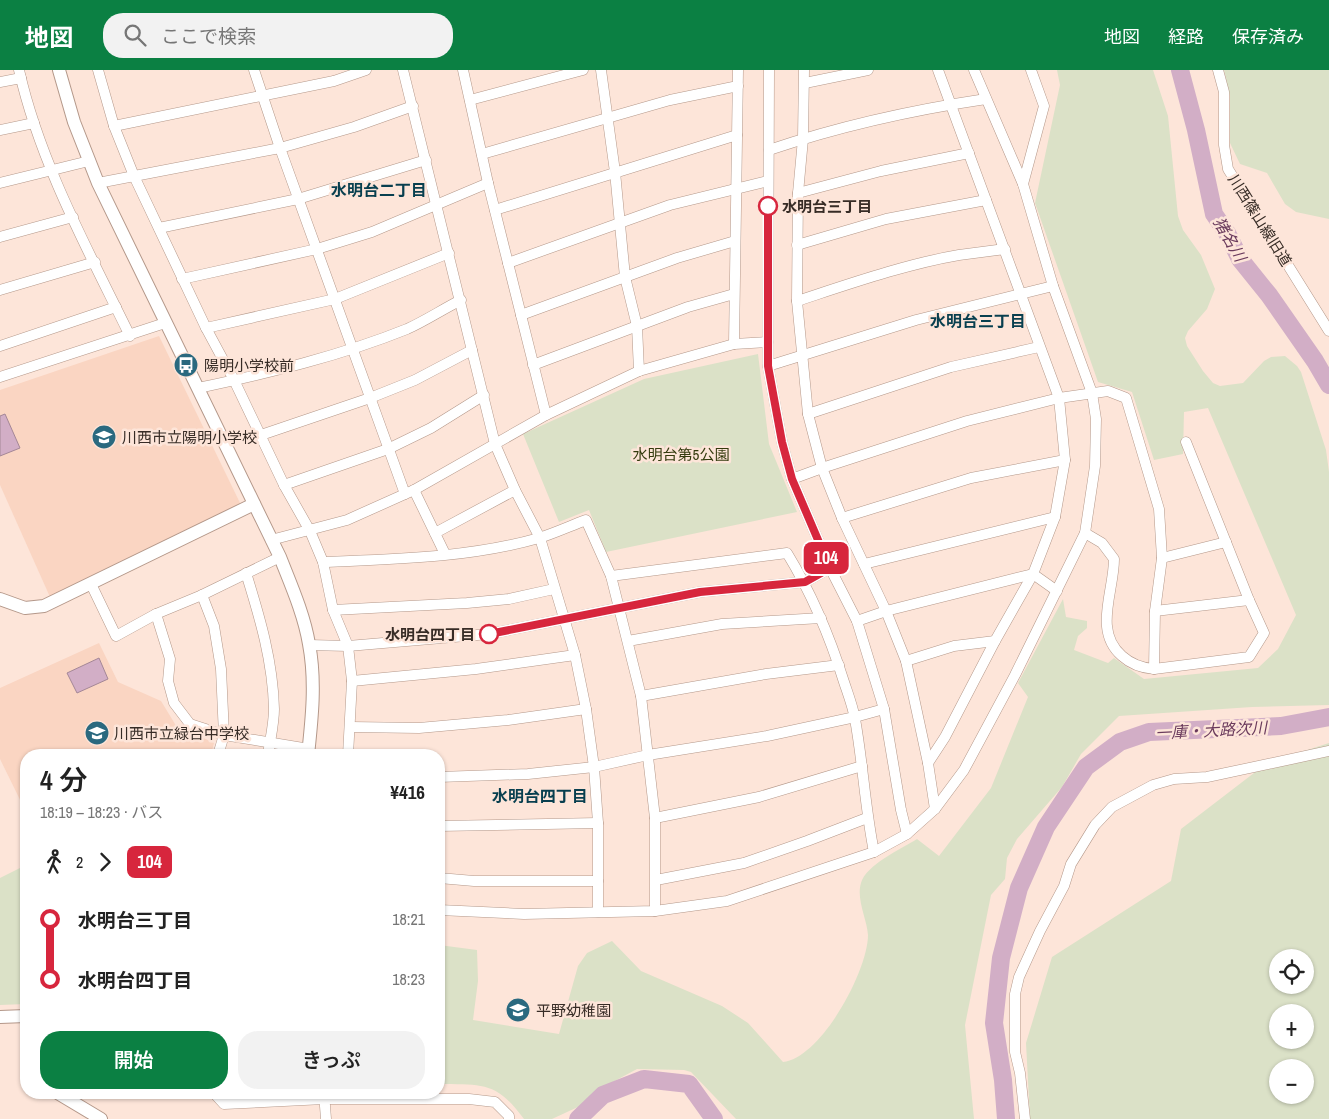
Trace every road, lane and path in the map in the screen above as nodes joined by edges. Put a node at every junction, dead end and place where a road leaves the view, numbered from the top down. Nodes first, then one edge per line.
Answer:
1 (59, 70) edge
2 (100, 70) edge
3 (254, 70) edge
4 (366, 70) edge
5 (404, 70) edge
6 (463, 70) edge
7 (583, 70) edge
8 (601, 70) edge
9 (738, 70) edge
10 (769, 70) edge
11 (804, 70) edge
12 (868, 70) edge
13 (938, 70) edge
14 (974, 70) edge
15 (1031, 70) edge
16 (1218, 70) edge
17 (20, 74) edge
18 (0, 82) edge
19 (805, 82) junction
20 (738, 86) junction
21 (262, 96) junction
22 (986, 99) junction
23 (470, 100) junction
24 (950, 104) junction
25 (413, 106) junction
26 (608, 119) junction
27 (34, 123) junction
28 (114, 126) junction
29 (0, 130) edge
30 (737, 135) junction
31 (802, 139) junction
32 (280, 148) junction
33 (769, 150) junction
34 (969, 153) junction
35 (482, 154) junction
36 (426, 160) junction
37 (88, 161) junction
38 (53, 171) junction
39 (615, 172) junction
40 (134, 176) junction
41 (768, 181) junction
42 (0, 183) edge
43 (98, 183) junction
44 (488, 183) junction
45 (1023, 184) junction
46 (736, 189) junction
47 (798, 193) junction
48 (298, 198) junction
49 (986, 200) junction
50 (437, 204) junction
51 (495, 210) junction
52 (73, 217) junction
53 (620, 224) junction
54 (159, 228) junction
55 (0, 237) edge
56 (735, 241) junction
57 (797, 245) junction
58 (317, 249) junction
59 (1004, 250) junction
60 (449, 254) junction
61 (95, 262) junction
62 (508, 263) junction
63 (625, 277) junction
64 (182, 279) junction
65 (1054, 286) junction
66 (0, 290) edge
67 (734, 294) junction
68 (1020, 294) junction
69 (335, 299) junction
70 (461, 300) junction
71 (797, 301) junction
72 (116, 307) junction
73 (521, 315) junction
74 (165, 323) junction
75 (638, 326) junction
76 (206, 328) junction
77 (1329, 331) edge
78 (130, 336) junction
79 (768, 342) junction
80 (734, 344) junction
81 (0, 346) edge
82 (1039, 347) junction
83 (353, 348) junction
84 (472, 350) junction
85 (802, 355) junction
86 (533, 366) junction
87 (768, 366) junction
88 (639, 371) junction
89 (0, 377) edge
90 (234, 380) junction
91 (198, 388) junction
92 (1092, 393) junction
93 (484, 396) junction
94 (370, 398) junction
95 (1059, 398) junction
96 (808, 414) junction
97 (546, 415) junction
98 (261, 435) junction
99 (1186, 442) dead end
100 (495, 444) junction
101 (388, 449) junction
102 (1065, 460) junction
103 (822, 468) junction
104 (792, 479) junction
105 (284, 485) junction
106 (515, 490) junction
107 (409, 492) junction
108 (254, 504) junction
109 (1056, 517) junction
110 (842, 518) junction
111 (310, 531) junction
112 (435, 533) junction
113 (1085, 533) junction
114 (540, 538) junction
115 (271, 540) junction
116 (1226, 542) junction
117 (445, 554) junction
118 (280, 557) junction
119 (1162, 558) junction
120 (323, 562) junction
121 (864, 564) junction
122 (830, 568) junction
123 (246, 573) junction
124 (1033, 574) junction
125 (612, 576) junction
126 (805, 582) junction
127 (91, 584) junction
128 (554, 589) junction
129 (1057, 591) junction
130 (202, 595) junction
131 (0, 599) edge
132 (1249, 600) junction
133 (619, 607) junction
134 (334, 610) junction
135 (886, 611) junction
136 (1155, 611) junction
137 (156, 614) junction
138 (821, 618) junction
139 (565, 619) junction
140 (857, 621) junction
141 (628, 640) junction
142 (995, 640) junction
143 (309, 644) junction
144 (348, 646) junction
145 (574, 655) junction
146 (906, 661) junction
147 (839, 665) junction
148 (1154, 669) junction
149 (352, 681) junction
150 (641, 696) junction
151 (586, 709) junction
152 (884, 709) junction
153 (855, 717) junction
154 (351, 727) junction
155 (224, 735) junction
156 (269, 742) junction
157 (220, 749) edge
158 (268, 749) edge
159 (297, 749) edge
160 (310, 749) edge
161 (349, 749) edge
162 (1329, 751) edge
163 (648, 755) junction
164 (928, 763) junction
165 (862, 766) junction
166 (594, 768) junction
167 (445, 777) edge
168 (935, 809) junction
169 (655, 818) junction
170 (867, 818) junction
171 (598, 823) junction
172 (445, 826) edge
173 (907, 834) junction
174 (874, 852) junction
175 (445, 879) edge
176 (656, 880) junction
177 (598, 881) junction
178 (445, 910) edge
179 (655, 911) junction
180 (598, 912) junction
181 (20, 1016) edge
182 (0, 1017) edge
183 (68, 1099) edge
184 (219, 1099) edge
185 (286, 1099) edge
186 (324, 1099) edge
187 (445, 1099) edge
188 (101, 1119) edge
189 (326, 1119) edge
190 (509, 1119) edge
191 (1025, 1119) edge

1 - 37 street
2 - 28 street
3 - 21 street
4 - 21 street
5 - 25 street
6 - 23 street
7 - 23 street
8 - 26 street
9 - 20 street
10 - 33 street
11 - 19 street
12 - 19 street
13 - 24 street
14 - 22 street
15 - 45 street
16 - 77 street, 川西篠山線旧道
17 - 18 street
17 - 27 street
19 - 31 street
20 - 26 street
20 - 30 street
21 - 28 street
21 - 32 street
22 - 24 street
22 - 45 street
23 - 35 street
24 - 31 street
24 - 34 street
25 - 32 street
25 - 36 street
26 - 35 street
26 - 39 street
27 - 29 street
27 - 38 street
28 - 40 street
30 - 39 street
30 - 46 street
31 - 33 street
31 - 47 street
32 - 40 street
32 - 48 street
33 - 41 street
34 - 47 street
34 - 49 street
35 - 44 street
36 - 48 street
36 - 50 street
37 - 38 street
37 - 43 street
38 - 42 street
38 - 52 street
39 - 51 street
39 - 53 street
40 - 43 street
40 - 54 street
41 - 46 street
41 - 79 street
43 - 74 street
44 - 50 street
44 - 51 street
45 - 65 street
46 - 53 street
46 - 56 street
47 - 57 street
48 - 54 street
48 - 58 street
49 - 57 street
49 - 59 street
50 - 58 street
50 - 60 street
51 - 62 street
52 - 55 street
52 - 61 street
53 - 62 street
53 - 63 street
54 - 64 street
56 - 63 street
56 - 67 street
57 - 71 street
58 - 64 street
58 - 69 street
59 - 68 street
59 - 71 street
60 - 69 street
60 - 70 street
61 - 66 street
61 - 72 street
62 - 73 street
63 - 73 street
63 - 75 street
64 - 76 street
65 - 68 street
65 - 92 street
67 - 75 street
67 - 80 street
68 - 82 street
68 - 85 street
69 - 76 street
69 - 83 street
70 - 83 street
70 - 84 street
71 - 85 street
72 - 78 street
72 - 81 street
73 - 86 street
74 - 78 street
74 - 91 street
75 - 86 street
75 - 88 street
76 - 90 street
78 - 89 street
79 - 80 street
79 - 87 street
80 - 88 street
82 - 95 street
82 - 96 street
83 - 90 street
83 - 94 street
84 - 93 street
84 - 94 street
85 - 87 street
85 - 96 street
86 - 97 street
87 - 104 street
88 - 97 street
90 - 91 street
90 - 98 street
91 - 108 street
92 - 95 street
92 - 113 street
92 - 119 street
93 - 100 street
93 - 101 street
94 - 98 street
94 - 101 street
95 - 102 street
95 - 103 street
96 - 103 street
97 - 100 street
98 - 105 street
99 - 116 street
100 - 106 street
100 - 107 street
101 - 105 street
101 - 107 street
102 - 109 street
102 - 110 street
103 - 104 street
103 - 110 street
104 - 122 street
105 - 111 street
106 - 112 street
106 - 114 street
107 - 111 street
107 - 112 street
108 - 115 street
108 - 127 street
109 - 121 street
109 - 124 street
110 - 121 street
111 - 115 street
111 - 120 street
112 - 117 street
113 - 129 street
113 - 148 street
114 - 117 street
114 - 125 street
114 - 128 street
115 - 118 street
116 - 119 street
116 - 132 street
117 - 120 street
118 - 123 street
118 - 143 street
119 - 136 street
120 - 134 street
121 - 135 street
122 - 126 street
122 - 140 street
123 - 130 street
123 - 156 street
124 - 129 street
124 - 135 street
124 - 142 street
125 - 126 street
125 - 133 street
126 - 133 street
126 - 138 street
127 - 131 street
127 - 137 street
128 - 134 street
128 - 139 street
129 - 168 street
130 - 137 street
130 - 155 street
132 - 136 street
132 - 148 street
133 - 139 street
133 - 141 street
134 - 144 street
135 - 140 street
135 - 146 street
136 - 148 street
137 - 155 street
138 - 141 street
138 - 147 street
139 - 144 street
139 - 145 street
140 - 152 street
141 - 150 street
142 - 146 street
142 - 164 street
143 - 144 street
143 - 160 street
144 - 149 street
145 - 149 street
145 - 151 street
146 - 164 street
147 - 150 street
147 - 153 street
149 - 154 street
150 - 163 street
151 - 154 street
151 - 166 street
152 - 153 street
152 - 173 street
153 - 163 street
153 - 165 street
154 - 161 street
155 - 156 street
155 - 157 street
156 - 158 street
156 - 159 street
162 - 191 street
163 - 166 street
163 - 169 street
164 - 168 street
165 - 169 street
165 - 170 street
166 - 167 street
166 - 171 street
168 - 173 street
169 - 176 street
170 - 174 street
170 - 176 street
171 - 172 street
171 - 177 street
173 - 174 street
174 - 179 street
175 - 177 street
176 - 179 street
177 - 180 street
178 - 180 street
179 - 180 street
181 - 182 street
183 - 188 street
184 - 185 street
186 - 189 street
187 - 190 street

